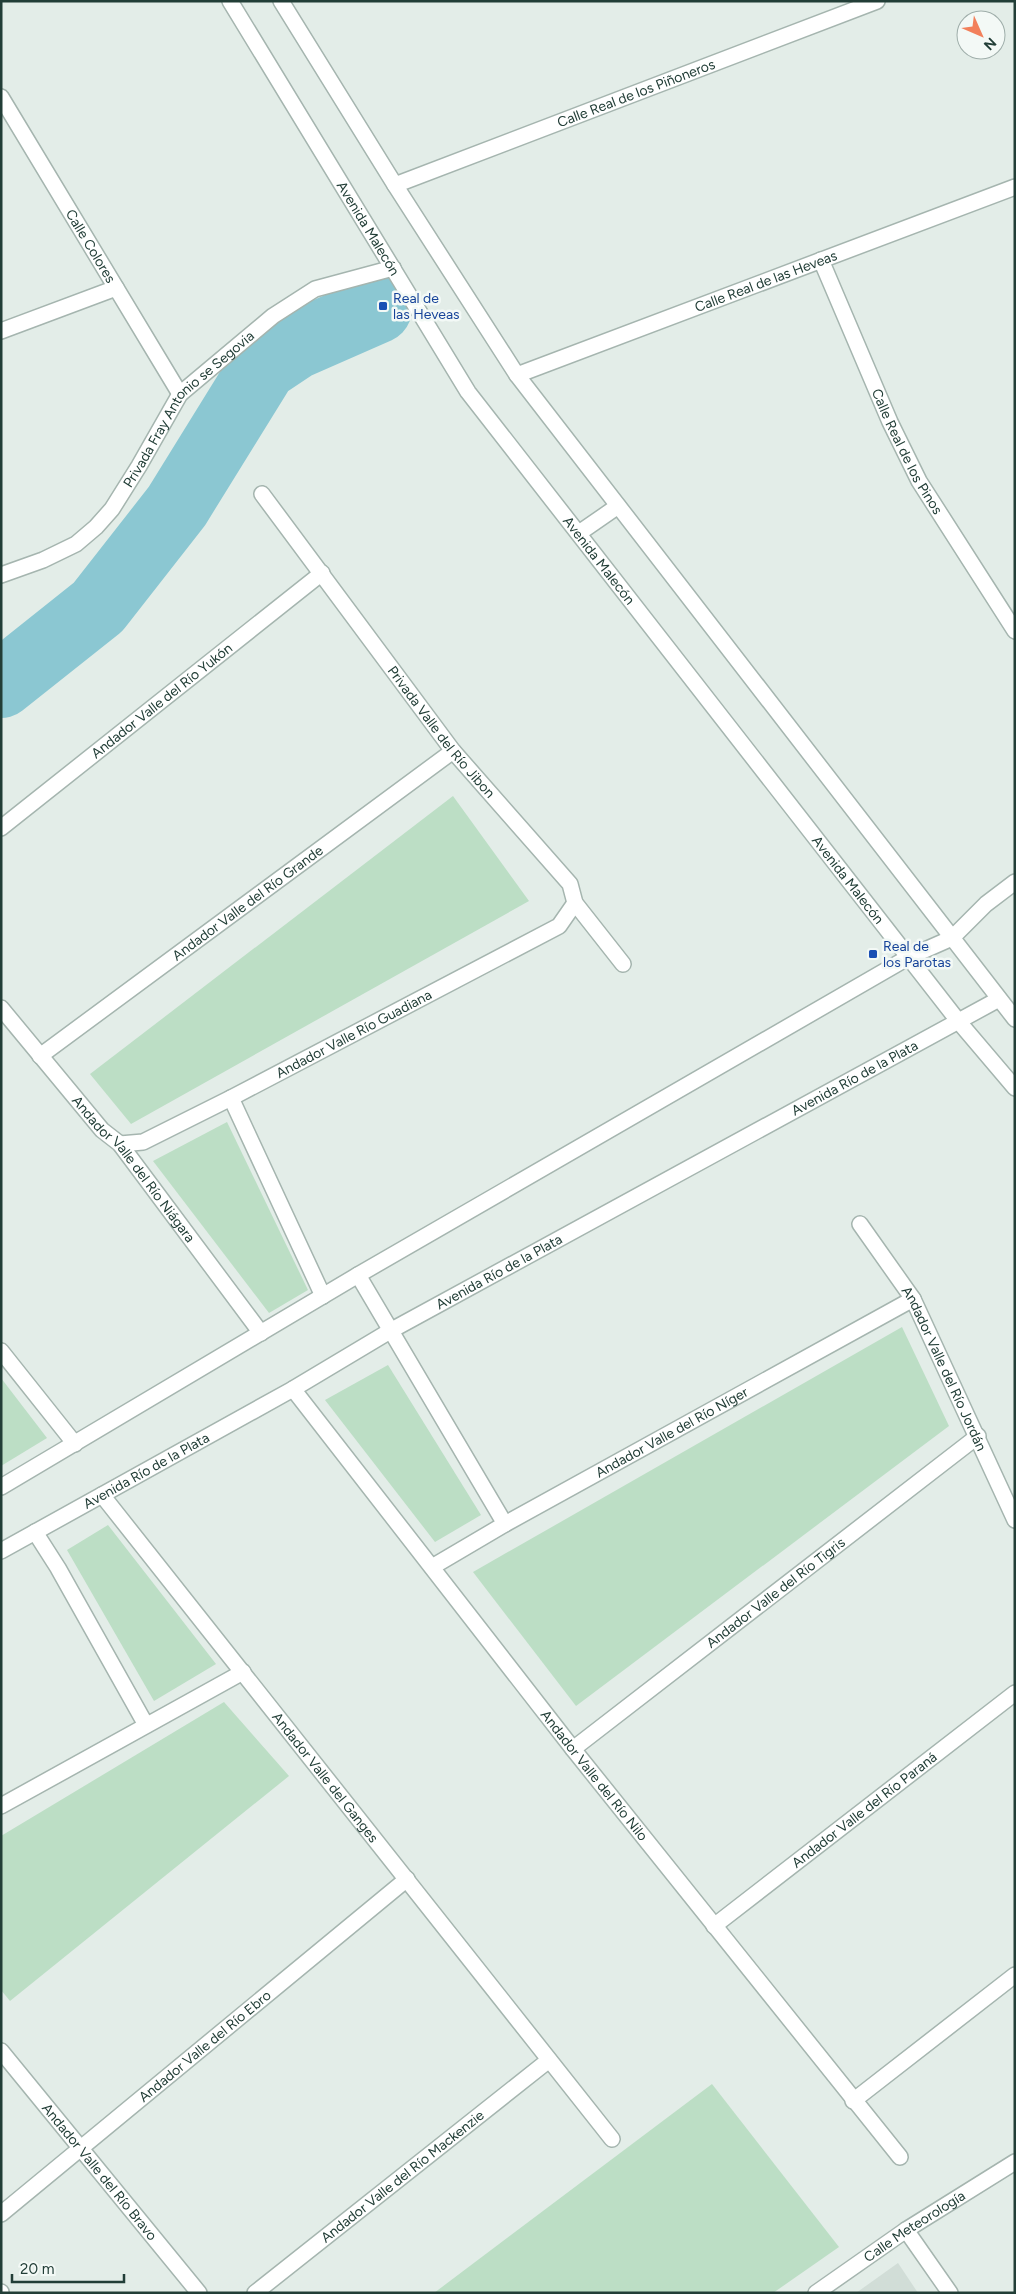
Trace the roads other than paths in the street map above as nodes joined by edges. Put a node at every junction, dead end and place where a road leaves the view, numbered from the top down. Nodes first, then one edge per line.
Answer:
1 (230, 1) edge
2 (281, 1) edge
3 (877, 1) edge
4 (1, 98) edge
5 (395, 185) junction
6 (1015, 187) edge
7 (821, 260) junction
8 (393, 268) junction
9 (116, 288) junction
10 (1, 330) edge
11 (517, 376) junction
12 (180, 394) junction
13 (262, 494) dead end
14 (618, 506) junction
15 (579, 533) junction
16 (322, 573) junction
17 (1, 575) edge
18 (1015, 631) edge
19 (453, 751) junction
20 (1, 828) edge
21 (1015, 882) edge
22 (575, 903) junction
23 (952, 938) junction
24 (909, 957) junction
25 (622, 964) dead end
26 (1000, 999) junction
27 (1, 1008) edge
28 (1015, 1019) edge
29 (960, 1022) junction
30 (40, 1056) junction
31 (1015, 1088) edge
32 (231, 1098) junction
33 (120, 1144) junction
34 (860, 1224) dead end
35 (358, 1275) junction
36 (323, 1296) junction
37 (914, 1299) junction
38 (390, 1332) junction
39 (261, 1333) junction
40 (1, 1350) edge
41 (293, 1389) junction
42 (978, 1436) junction
43 (75, 1444) junction
44 (1, 1487) edge
45 (102, 1495) junction
46 (1015, 1520) edge
47 (504, 1524) junction
48 (35, 1532) junction
49 (1, 1551) edge
50 (432, 1567) junction
51 (243, 1672) junction
52 (1015, 1693) edge
53 (146, 1725) junction
54 (573, 1749) junction
55 (1, 1806) edge
56 (406, 1879) junction
57 (714, 1926) junction
58 (1015, 1975) edge
59 (1, 2051) edge
60 (549, 2060) junction
61 (853, 2102) junction
62 (612, 2139) dead end
63 (80, 2148) junction
64 (900, 2157) dead end
65 (1015, 2162) edge
66 (1, 2214) edge
67 (906, 2230) junction
68 (198, 2293) edge
69 (255, 2293) edge
70 (816, 2293) edge
71 (950, 2293) edge

1 - 8 street, Avenida Malecón
2 - 5 street
3 - 5 street, Calle Real de los Piñoneros
4 - 9 street, Calle Colores
5 - 11 street
6 - 7 street, Calle Real de las Heveas
7 - 11 street, Calle Real de las Heveas
7 - 18 street, Calle Real de los Pinos
8 - 12 street, Privada Fray Antonio se Segovia
8 - 15 street, Avenida Malecón
9 - 10 street
9 - 12 street, Calle Colores
11 - 14 street
12 - 17 street, Privada Fray Antonio se Segovia
13 - 16 street, Privada Valle del Río Jibon
14 - 15 street
14 - 23 street
15 - 24 street, Avenida Malecón
16 - 19 street, Privada Valle del Río Jibon
16 - 20 street, Andador Valle del Río Yukón
19 - 22 street, Privada Valle del Río Jibon
19 - 30 street, Andador Valle del Río Grande
21 - 23 street
22 - 25 street, Privada Valle del Río Jibon
22 - 32 street, Andador Valle Río Guadiana
23 - 24 street
23 - 26 street
24 - 29 street, Avenida Malecón
24 - 35 street
26 - 28 street
26 - 29 street, Avenida Río de la Plata
27 - 30 street, Andador Valle del Río Niágara
29 - 31 street, Avenida Malecón
29 - 38 street, Avenida Río de la Plata
30 - 33 street, Andador Valle del Río Niágara
32 - 33 street, Andador Valle Río Guadiana
32 - 36 street
33 - 39 street, Andador Valle del Río Niágara
34 - 37 street, Andador Valle del Río Jordán
35 - 36 street
35 - 38 street
36 - 39 street
37 - 42 street, Andador Valle del Río Jordán
37 - 47 street, Andador Valle del Río Níger
38 - 41 street, Avenida Río de la Plata
38 - 47 street
39 - 43 street
40 - 43 street
41 - 45 street, Avenida Río de la Plata
41 - 50 street, Andador Valle del Río Nilo
42 - 46 street, Andador Valle del Río Jordán
42 - 54 street, Andador Valle del Río Tigris
43 - 44 street
45 - 48 street, Avenida Río de la Plata
45 - 51 street, Andador Valle del Ganges
47 - 50 street, Andador Valle del Río Níger
48 - 49 street, Avenida Río de la Plata
48 - 53 street
50 - 54 street, Andador Valle del Río Nilo
51 - 53 street
51 - 56 street, Andador Valle del Ganges
52 - 57 street, Andador Valle del Río Paraná
53 - 55 street
54 - 57 street, Andador Valle del Río Nilo
56 - 60 street, Andador Valle del Ganges
56 - 63 street, Andador Valle del Río Ebro
57 - 61 street, Andador Valle del Río Nilo
58 - 61 street
59 - 63 street, Andador Valle del Río Bravo
60 - 62 street, Andador Valle del Ganges
60 - 69 street, Andador Valle del Río Mackenzie
61 - 64 street, Andador Valle del Río Nilo
63 - 66 street, Andador Valle del Río Ebro
63 - 68 street, Andador Valle del Río Bravo
65 - 67 street, Calle Meteorología
67 - 70 street, Calle Meteorología
67 - 71 street

